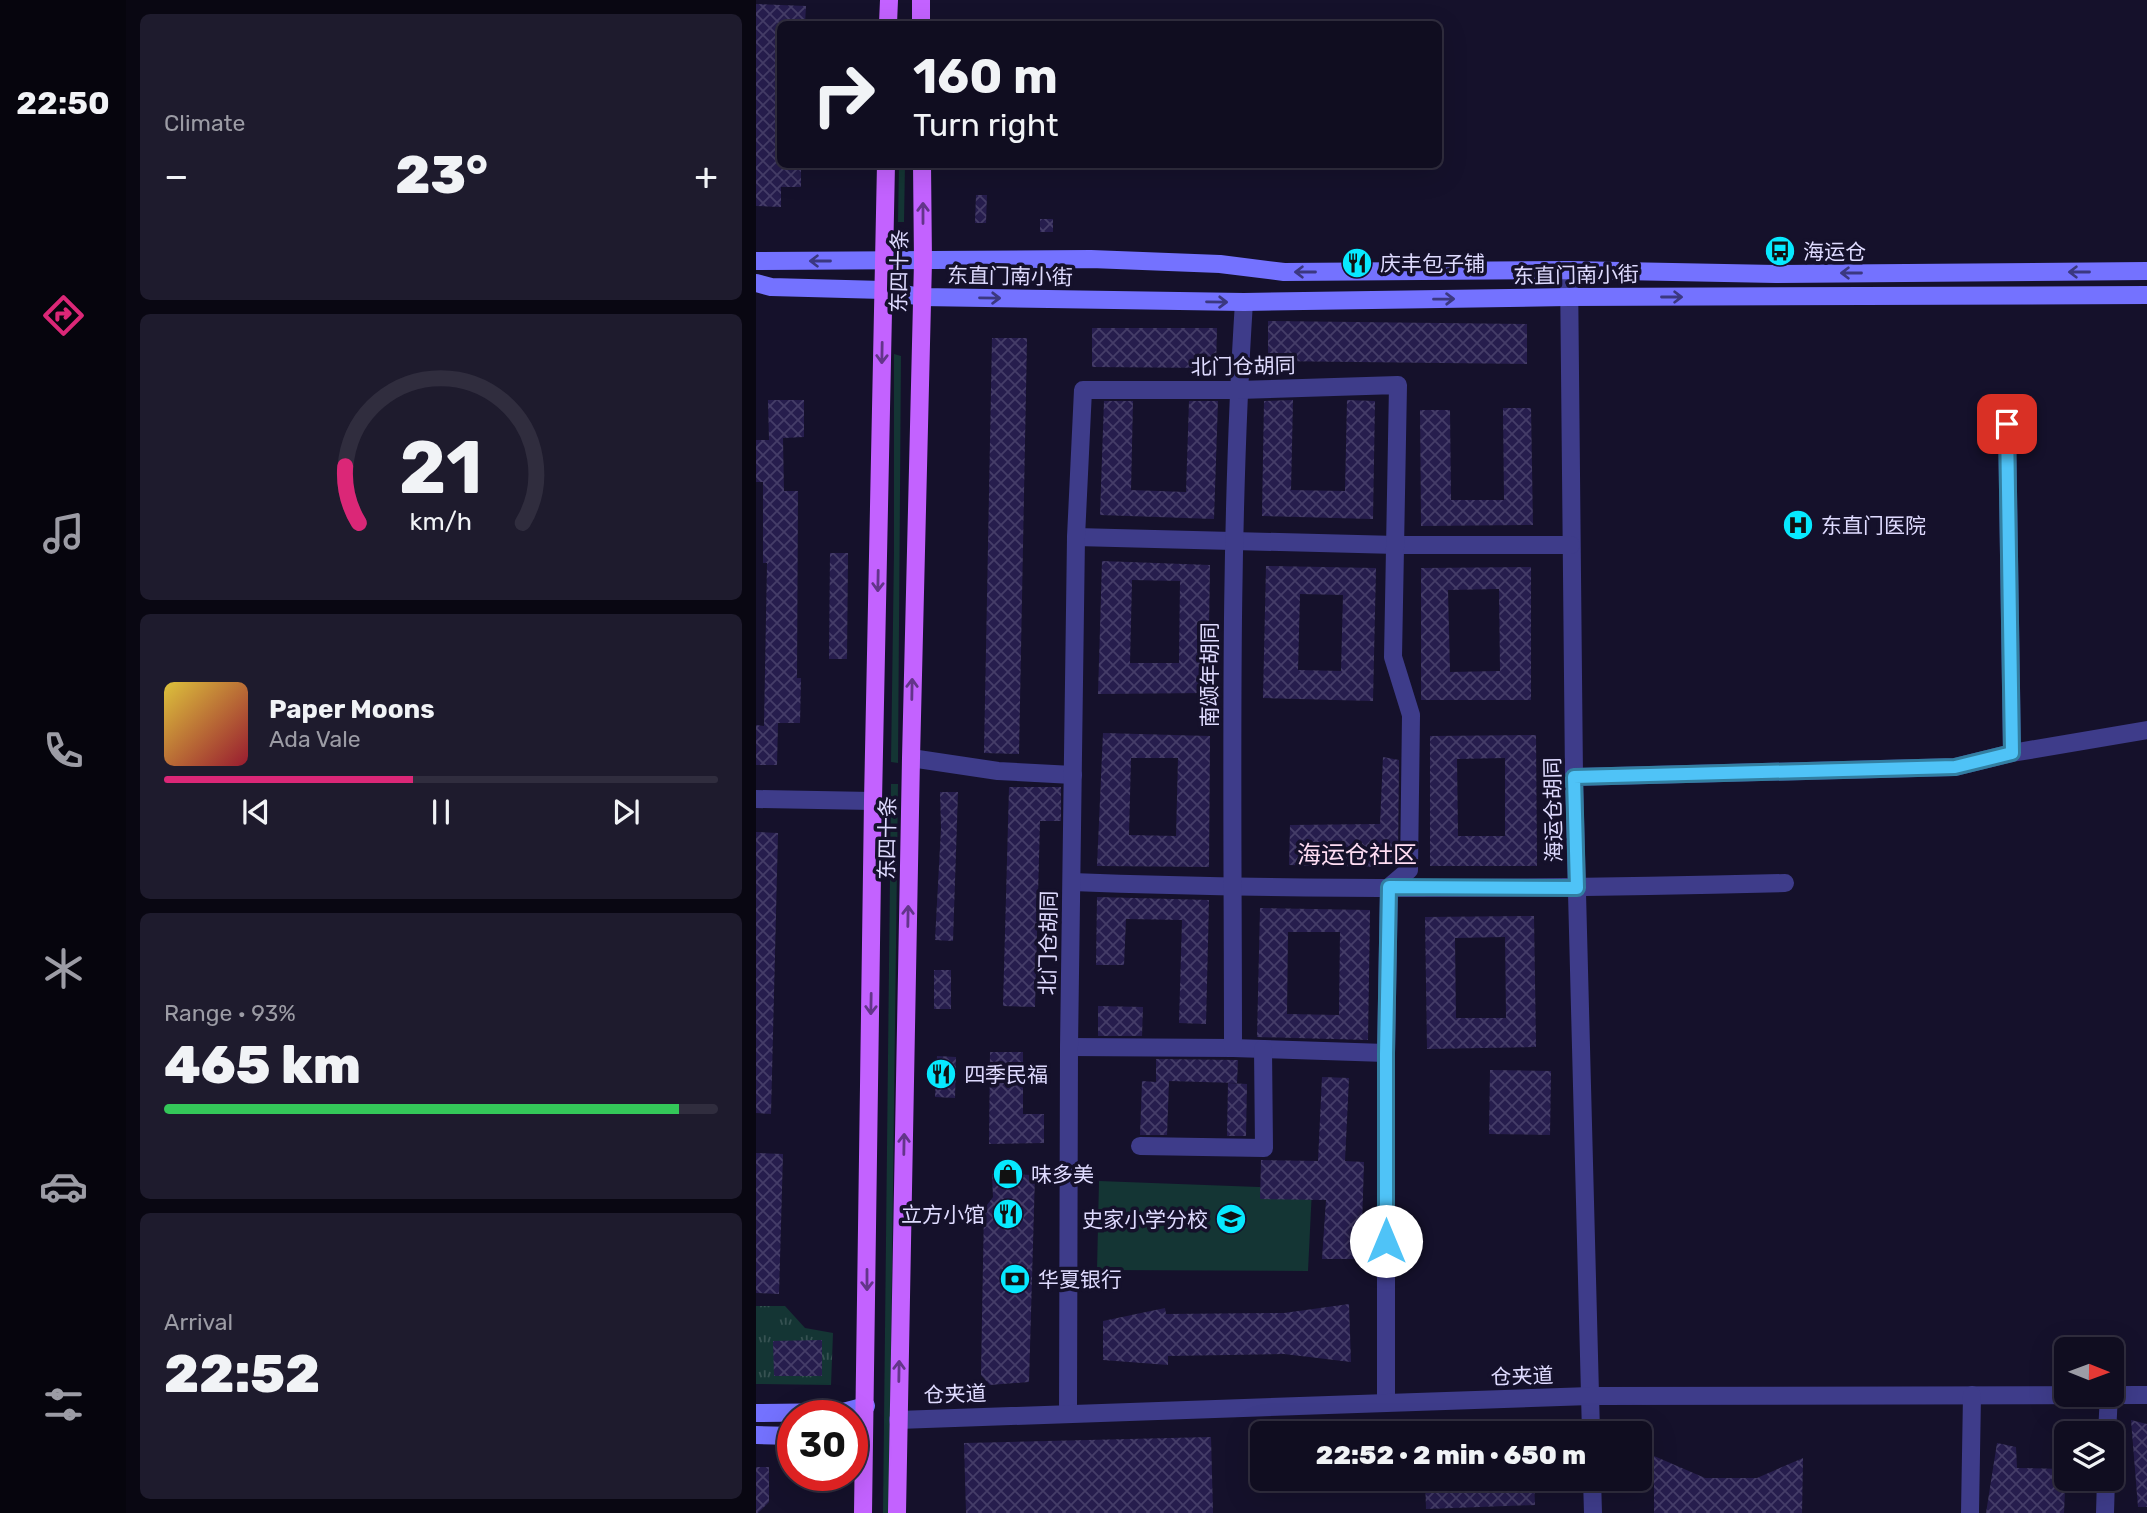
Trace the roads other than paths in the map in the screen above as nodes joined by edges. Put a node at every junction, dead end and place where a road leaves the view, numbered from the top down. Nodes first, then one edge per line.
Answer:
1 (889, 0) edge
2 (921, 0) edge
3 (888, 21) edge
4 (921, 21) edge
5 (886, 168) edge
6 (922, 168) edge
7 (884, 260) junction
8 (756, 261) edge
9 (923, 261) junction
10 (1569, 270) junction
11 (2147, 271) edge
12 (756, 283) edge
13 (883, 290) junction
14 (2147, 295) edge
15 (1568, 297) junction
16 (921, 298) junction
17 (1244, 303) junction
18 (1238, 390) junction
19 (2007, 424) dead end
20 (1076, 537) junction
21 (1234, 540) junction
22 (1396, 545) junction
23 (1571, 545) junction
24 (2147, 730) edge
25 (2012, 753) junction
26 (911, 758) junction
27 (1073, 775) junction
28 (1574, 777) junction
29 (756, 799) edge
30 (873, 801) junction
31 (1072, 882) junction
32 (1785, 883) dead end
33 (1389, 887) junction
34 (1233, 888) junction
35 (1577, 888) junction
36 (1069, 1047) junction
37 (1233, 1048) junction
38 (1263, 1049) junction
39 (1386, 1054) junction
40 (1140, 1146) dead end
41 (1972, 1395) junction
42 (2054, 1395) edge
43 (2124, 1395) edge
44 (2147, 1395) edge
45 (1590, 1396) junction
46 (866, 1400) edge
47 (1386, 1402) junction
48 (756, 1413) edge
49 (777, 1413) edge
50 (1068, 1413) junction
51 (898, 1420) junction
52 (1591, 1421) edge
53 (756, 1435) edge
54 (777, 1436) edge
55 (864, 1491) edge
56 (1592, 1491) edge
57 (2106, 1491) edge
58 (863, 1513) edge
59 (897, 1513) edge
60 (1593, 1513) edge
61 (1970, 1513) edge
62 (2105, 1513) edge

1 - 3 main road
2 - 4 main road
5 - 7 main road, 东四十条
9 -> 6 main road, 东四十条
7 -> 8 main road, 东直门南小街
7 - 9 main road, 东直门南小街
7 - 13 main road, 东四十条
10 -> 9 main road, 东直门南小街
9 - 16 main road, 东四十条
11 -> 10 main road, 东直门南小街
10 - 15 street, 海运仓胡同
12 - 13 main road, 东直门南小街
13 - 16 main road, 东直门南小街
13 -> 30 main road, 东四十条
15 -> 14 main road, 东直门南小街
17 -> 15 main road, 东直门南小街
15 - 23 street, 海运仓胡同
16 -> 17 main road, 东直门南小街
26 -> 16 main road, 东四十条
17 - 18 street, 南颂年胡同
18 - 20 street, 北门仓胡同
18 - 21 street, 南颂年胡同
18 - 22 street, 北门仓胡同
19 - 25 street
20 - 21 street
20 - 27 street, 北门仓胡同
21 - 22 street
21 - 34 street, 南颂年胡同
22 - 23 street
22 - 33 street, 北门仓胡同
23 - 28 street, 海运仓胡同
24 - 25 street
25 - 28 street
26 - 27 street
51 -> 26 main road, 东四十条
27 - 31 street, 北门仓胡同
28 - 35 street, 海运仓胡同
29 - 30 street
30 -> 46 main road, 东四十条
31 - 34 street
31 - 36 street, 北门仓胡同
32 - 35 street
33 - 34 street
33 - 35 street
33 - 39 street
34 - 37 street, 南颂年胡同
35 - 45 street, 海运仓胡同
36 - 37 street
36 - 50 street, 北门仓胡同
37 - 38 street
38 - 39 street
38 - 40 street
39 - 47 street
41 - 42 street, 仓夹道
41 - 45 street, 仓夹道
41 - 61 street
43 - 44 street, 仓夹道
45 - 47 street, 仓夹道
45 - 52 street, 海运仓胡同
47 - 50 street, 仓夹道
48 - 49 main road
50 - 51 street, 仓夹道
51 - 59 main road, 东四十条
53 - 54 main road
55 - 58 main road, 东四十条
56 - 60 street
57 - 62 street

